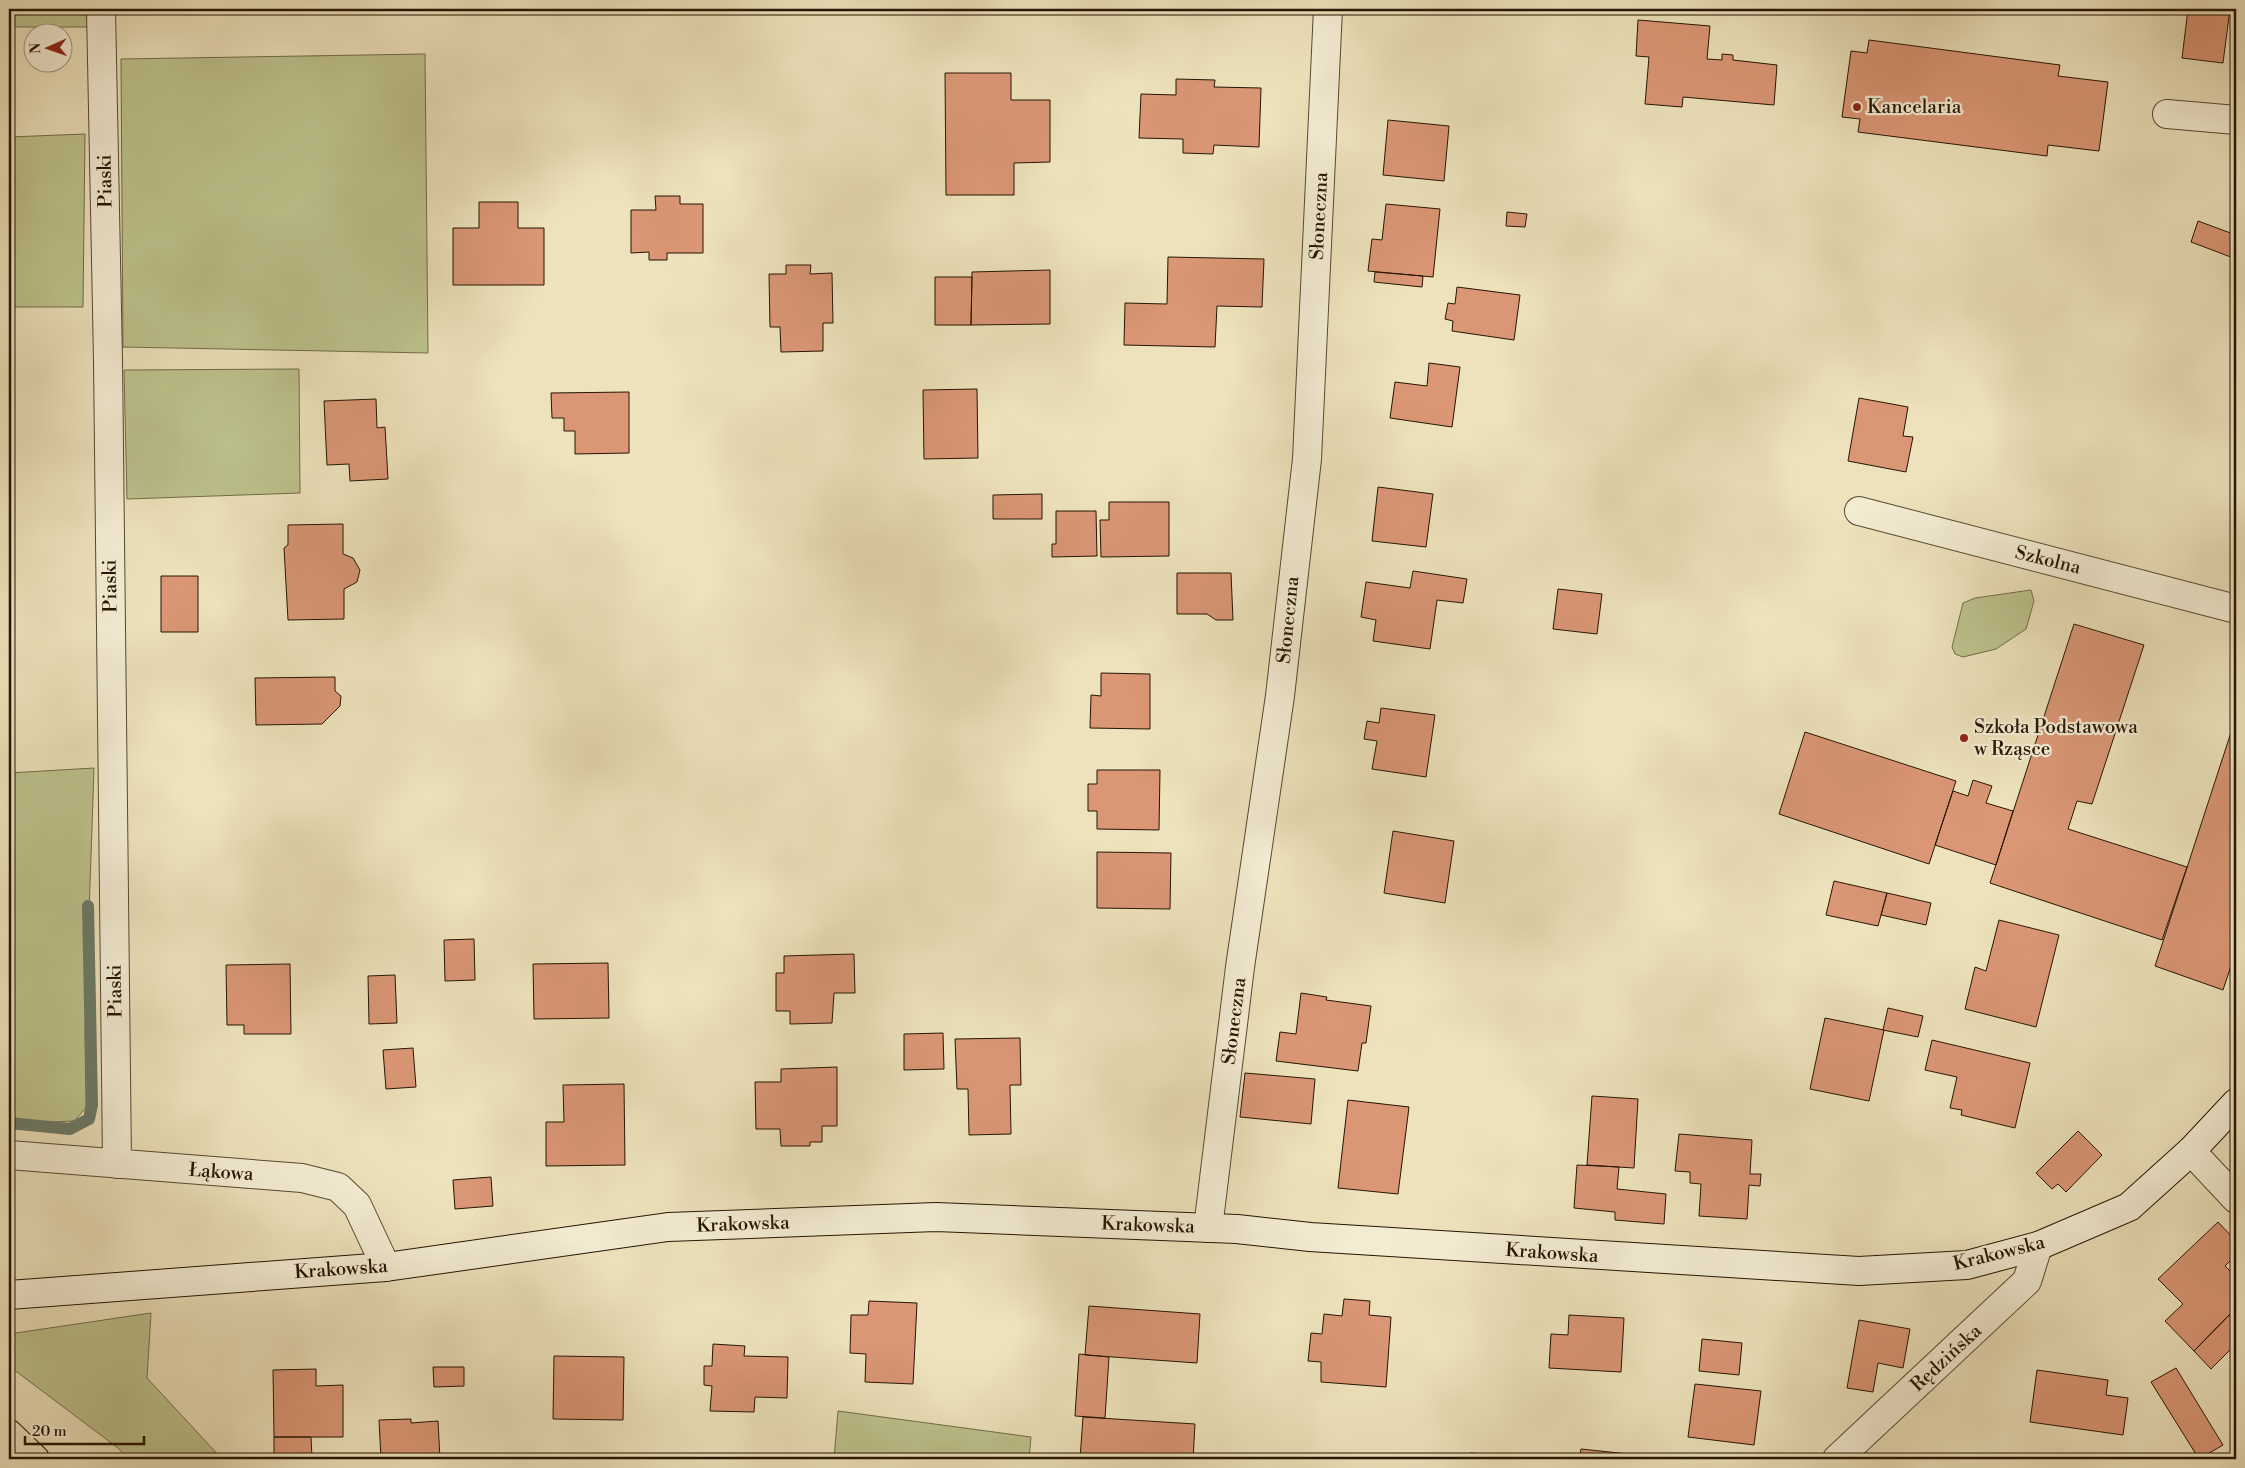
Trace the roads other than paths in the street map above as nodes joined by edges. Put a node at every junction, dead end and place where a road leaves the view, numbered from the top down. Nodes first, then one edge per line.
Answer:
1 (101, 9) edge
2 (1328, 9) edge
3 (2167, 114) dead end
4 (2236, 120) edge
5 (1859, 511) dead end
6 (2236, 609) edge
7 (2236, 1103) edge
8 (2190, 1151) junction
9 (9, 1155) edge
10 (117, 1164) junction
11 (2236, 1199) edge
12 (1208, 1228) junction
13 (2038, 1246) junction
14 (386, 1266) junction
15 (9, 1295) edge
16 (9, 1434) edge
17 (35, 1459) edge
18 (1838, 1459) edge

1 - 10 street, Piaski
2 - 12 street, Słoneczna
3 - 4 street
5 - 6 street, Szkolna
7 - 8 street, Krakowska
8 - 11 street
8 - 13 street, Krakowska
9 - 10 street, Łąkowa
10 - 14 street, Łąkowa
12 - 13 street, Krakowska
12 - 14 street, Krakowska
13 - 18 street, Rędzińska
14 - 15 street, Krakowska
16 - 17 highway

